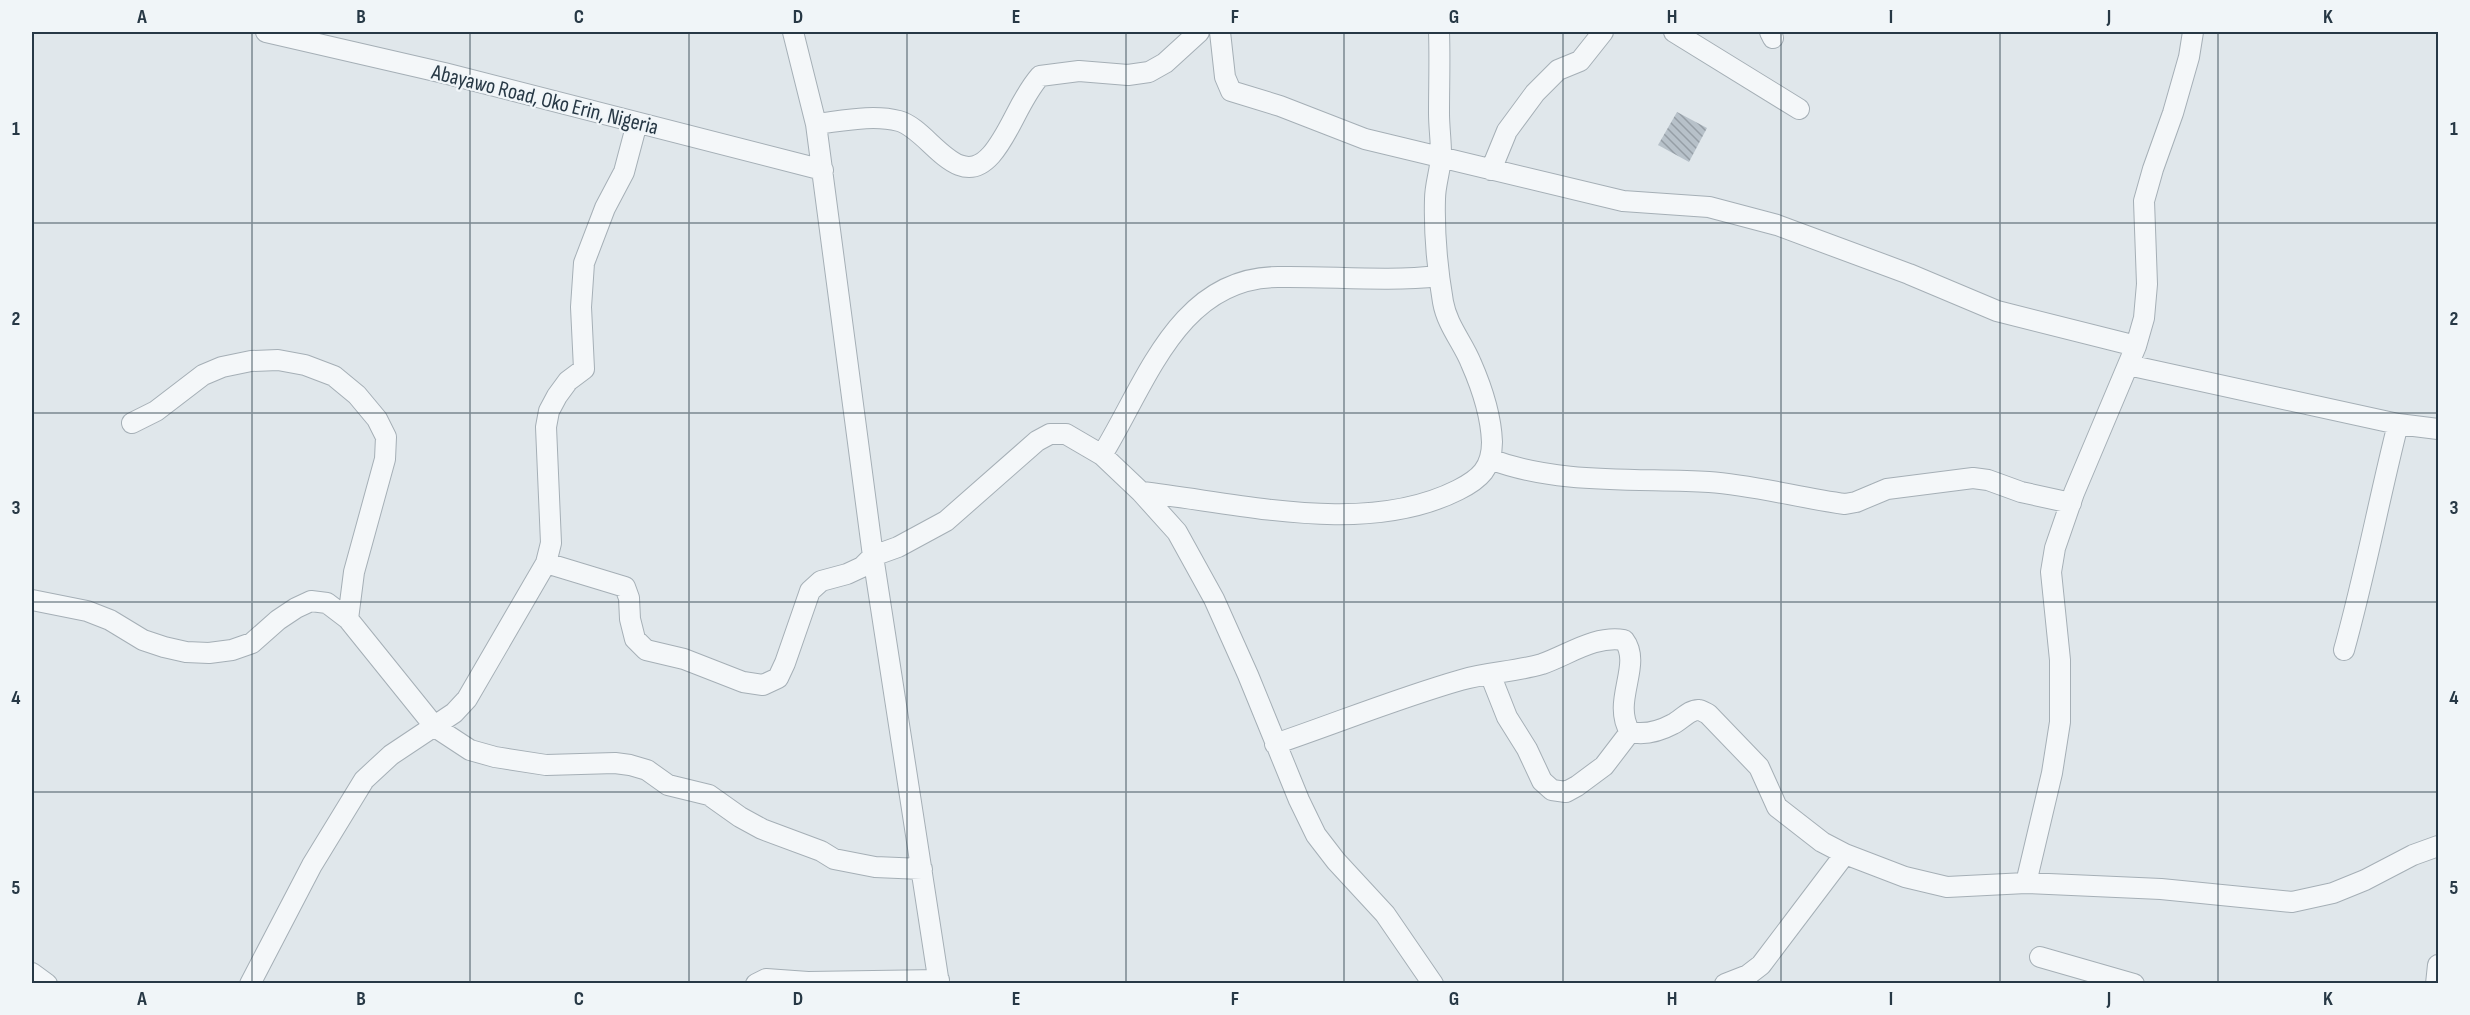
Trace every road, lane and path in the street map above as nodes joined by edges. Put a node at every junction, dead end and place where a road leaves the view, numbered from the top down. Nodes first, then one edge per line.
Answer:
1 (266, 32) edge
2 (793, 32) edge
3 (1220, 32) edge
4 (1439, 32) edge
5 (1603, 32) edge
6 (1674, 32) edge
7 (2193, 32) edge
8 (1196, 33) edge
9 (1799, 109) dead end
10 (637, 123) junction
11 (816, 124) junction
12 (1442, 156) junction
13 (823, 170) junction
14 (1491, 170) junction
15 (1439, 276) junction
16 (2136, 346) junction
17 (2128, 365) junction
18 (132, 423) dead end
19 (2398, 424) junction
20 (2439, 429) edge
21 (1102, 455) junction
22 (1490, 459) junction
23 (1141, 492) junction
24 (2071, 503) junction
25 (873, 556) junction
26 (546, 563) junction
27 (32, 600) edge
28 (348, 619) junction
29 (2344, 650) dead end
30 (1490, 674) junction
31 (435, 727) junction
32 (1630, 732) junction
33 (1275, 744) junction
34 (2439, 846) edge
35 (1845, 854) junction
36 (922, 869) junction
37 (2026, 883) junction
38 (2040, 957) dead end
39 (2439, 965) edge
40 (32, 973) edge
41 (939, 982) edge
42 (47, 984) edge
43 (250, 984) edge
44 (756, 984) edge
45 (1432, 984) edge
46 (1725, 984) edge
47 (2134, 984) edge
48 (2436, 984) edge

1 - 10 street, Abayawo Road, Oko Erin, Nigeria
2 - 11 street
3 - 12 street
4 - 12 street
5 - 14 street
6 - 9 street
7 - 16 street
8 - 11 street
10 - 13 street, Abayawo Road, Oko Erin, Nigeria
10 - 26 street
11 - 13 street
12 - 14 street
12 - 15 street
13 - 25 street
14 - 16 street
15 - 21 street
15 - 22 street
16 - 17 street
17 - 19 street
17 - 24 street
18 - 28 street
19 - 20 street
19 - 29 street
21 - 23 street
21 - 25 street
22 - 23 street
22 - 24 street
23 - 33 street
24 - 37 street
25 - 26 street
25 - 36 street
26 - 31 street
27 - 28 street
28 - 31 street
30 - 32 street
30 - 32 street
30 - 33 street
31 - 36 street
31 - 43 street
32 - 35 street
33 - 45 street
34 - 37 street
35 - 37 street
35 - 46 street
36 - 41 street
38 - 47 street
39 - 48 street
40 - 42 street
41 - 44 street

